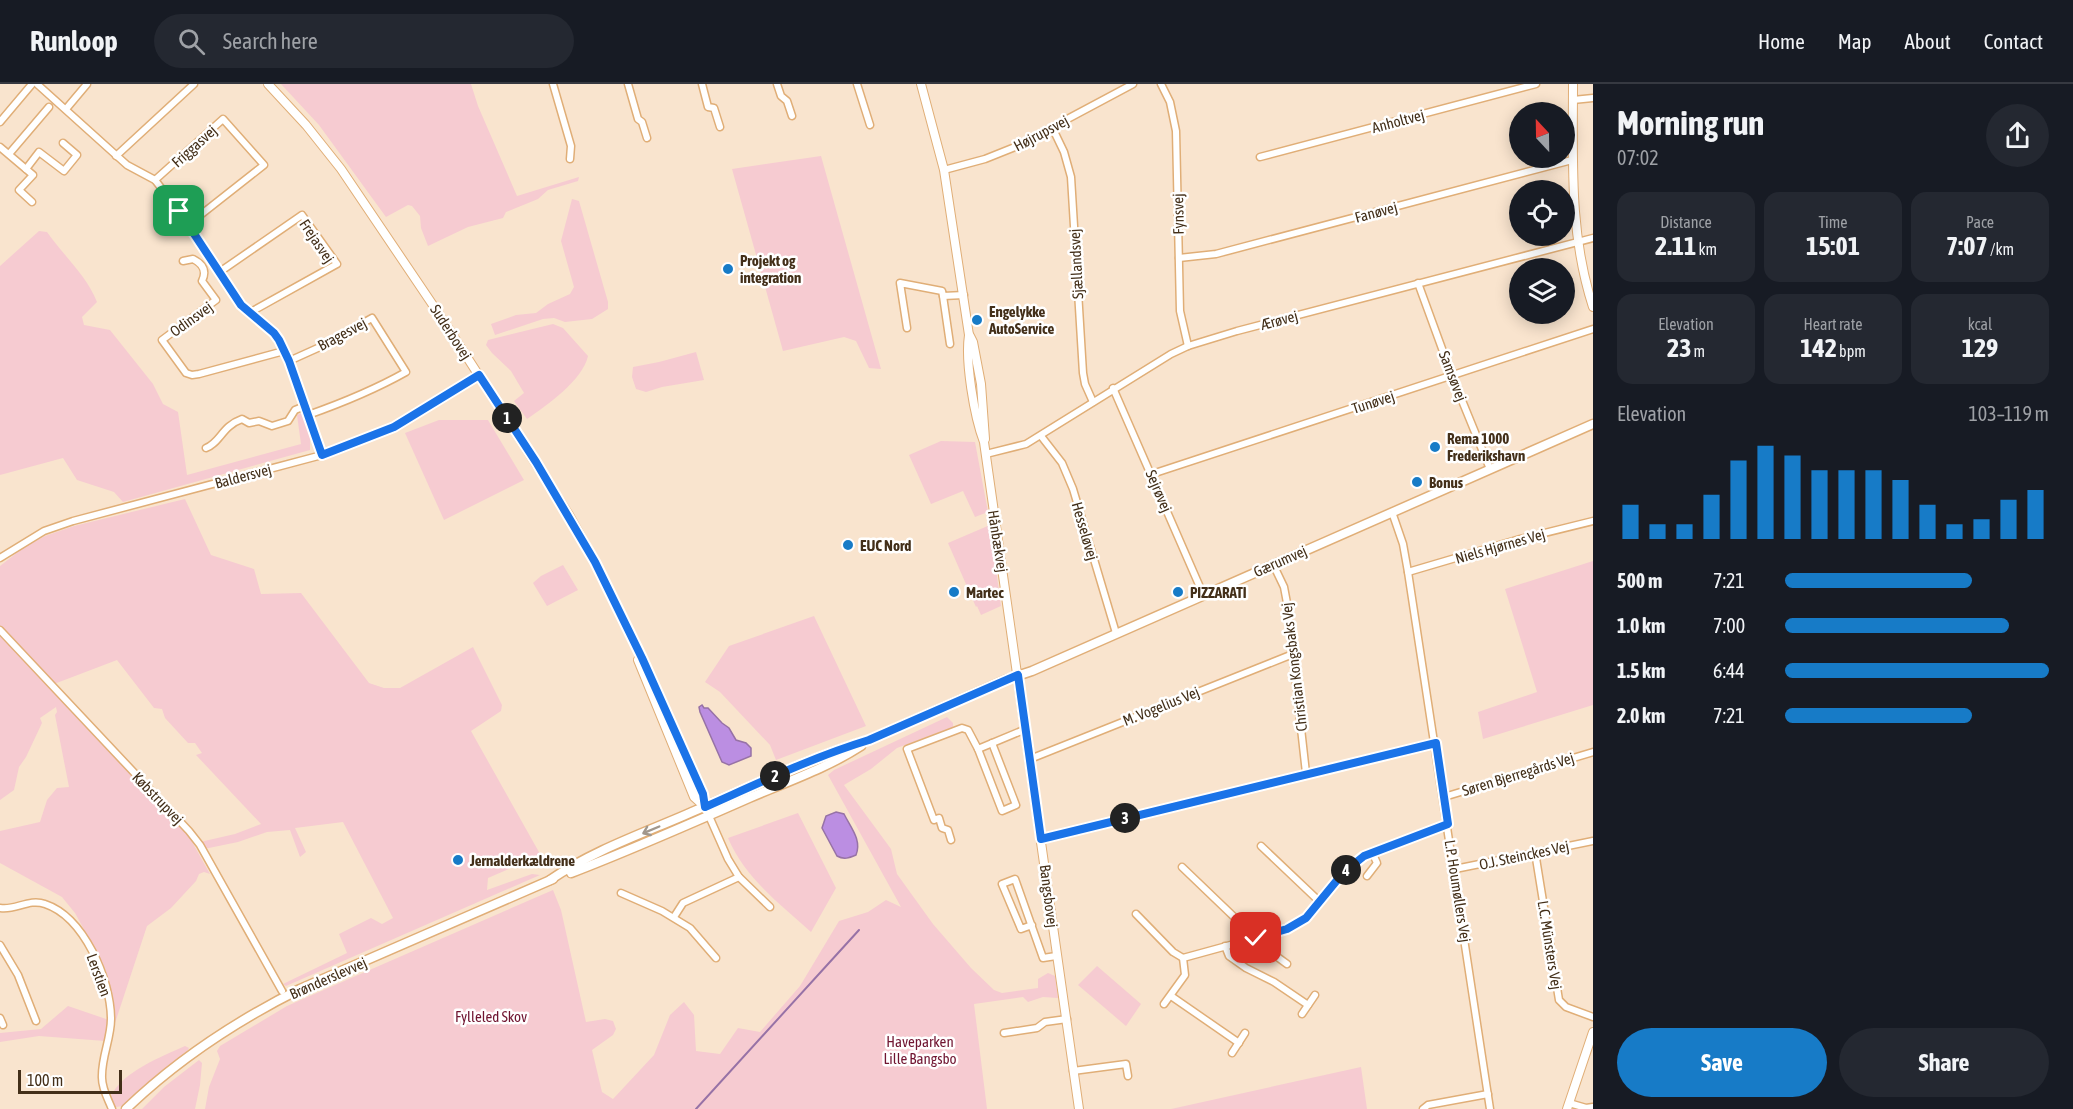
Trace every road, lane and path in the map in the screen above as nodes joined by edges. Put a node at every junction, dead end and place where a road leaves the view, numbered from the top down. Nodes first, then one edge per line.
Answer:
1 (32, 84) edge
2 (37, 84) edge
3 (87, 84) edge
4 (194, 84) edge
5 (268, 84) edge
6 (553, 84) edge
7 (628, 84) edge
8 (702, 84) edge
9 (777, 84) edge
10 (857, 84) edge
11 (921, 84) edge
12 (1133, 84) edge
13 (1161, 84) edge
14 (1536, 84) edge
15 (1574, 84) edge
16 (1593, 98) edge
17 (1573, 100) joint
18 (49, 107) dead end
19 (66, 109) junction
20 (792, 116) dead end
21 (0, 122) edge
22 (870, 125) dead end
23 (720, 127) dead end
24 (1052, 128) junction
25 (647, 138) dead end
26 (63, 143) dead end
27 (0, 147) edge
28 (7, 153) junction
29 (116, 156) junction
30 (1260, 157) dead end
31 (0, 159) edge
32 (570, 159) dead end
33 (1542, 168) edge
34 (1572, 168) edge
35 (26, 169) junction
36 (944, 170) junction
37 (155, 180) junction
38 (32, 202) dead end
39 (189, 224) junction
40 (1593, 237) edge
41 (1578, 240) junction
42 (1179, 258) junction
43 (212, 259) junction
44 (183, 261) dead end
45 (202, 266) junction
46 (221, 271) junction
47 (1418, 283) junction
48 (964, 295) junction
49 (943, 296) junction
50 (1592, 304) edge
51 (249, 313) junction
52 (907, 328) dead end
53 (1593, 329) edge
54 (950, 344) dead end
55 (1188, 346) junction
56 (285, 351) junction
57 (289, 361) junction
58 (479, 375) junction
59 (1452, 376) junction
60 (1113, 388) junction
61 (1093, 402) junction
62 (305, 406) junction
63 (308, 415) junction
64 (1593, 424) edge
65 (1041, 436) junction
66 (206, 448) dead end
67 (986, 454) junction
68 (322, 455) junction
69 (1490, 468) junction
70 (1152, 474) junction
71 (1392, 512) junction
72 (1593, 520) edge
73 (0, 558) edge
74 (1274, 564) junction
75 (1408, 572) junction
76 (1203, 594) junction
77 (0, 630) edge
78 (1116, 633) junction
79 (1293, 654) junction
80 (1018, 675) junction
81 (1026, 729) junction
82 (869, 740) junction
83 (992, 743) junction
84 (1436, 743) junction
85 (978, 749) junction
86 (1593, 752) edge
87 (1030, 759) junction
88 (1306, 773) junction
89 (1444, 797) junction
90 (705, 807) junction
91 (709, 816) junction
92 (1448, 824) junction
93 (1041, 839) junction
94 (951, 840) dead end
95 (1593, 841) edge
96 (1261, 846) dead end
97 (1372, 852) junction
98 (1535, 852) junction
99 (1182, 867) dead end
100 (1455, 869) junction
101 (1367, 876) dead end
102 (739, 877) junction
103 (550, 880) junction
104 (621, 893) dead end
105 (1320, 902) junction
106 (770, 907) dead end
107 (0, 908) edge
108 (1136, 915) dead end
109 (674, 917) junction
110 (1032, 925) junction
111 (1258, 937) junction
112 (0, 945) edge
113 (1225, 946) junction
114 (1056, 956) junction
115 (716, 958) dead end
116 (1183, 958) junction
117 (1287, 964) dead end
118 (282, 991) dead end
119 (1315, 995) dead end
120 (1171, 996) junction
121 (1164, 1004) dead end
122 (1308, 1005) junction
123 (1302, 1014) dead end
124 (1593, 1017) edge
125 (0, 1018) edge
126 (1067, 1019) junction
127 (36, 1021) dead end
128 (3, 1025) dead end
129 (1593, 1032) edge
130 (1004, 1033) dead end
131 (1245, 1033) dead end
132 (1239, 1043) junction
133 (1232, 1053) dead end
134 (1073, 1071) junction
135 (1128, 1076) dead end
136 (1488, 1094) junction
137 (1568, 1106) edge
138 (1593, 1107) edge
139 (112, 1109) edge
140 (126, 1109) edge
141 (1079, 1109) edge
142 (1423, 1109) edge
143 (1490, 1109) edge

1 - 21 street
2 - 19 street
3 - 19 street
4 - 29 street
5 - 58 street, Suderbovej
6 - 32 street
7 - 25 street
8 - 23 street
9 - 20 street
10 - 22 street
11 - 36 street, Hånbækvej
12 - 24 street, Højrupsvej
13 - 42 street, Fynsvej
14 - 30 street, Anholtvej
15 - 17 street
16 - 17 street
18 - 28 street
19 - 29 street
24 - 36 street, Højrupsvej
24 - 61 street, Sjællandsvej
26 - 35 street
27 - 28 street
28 - 31 street
28 - 35 street
29 - 37 street
33 - 42 street, Fanøvej
34 - 41 street
35 - 38 street
36 - 48 street, Hånbækvej
37 - 39 street
37 - 39 street, Friggasvej
39 - 43 street
40 - 41 street, Ærøvej
41 - 47 street, Ærøvej
41 - 50 street
42 - 55 street, Fynsvej
43 - 45 street
43 - 46 street
44 - 45 street
45 - 56 street, Odinsvej
46 - 51 street
46 - 51 street, Frejasvej
47 - 55 street, Ærøvej
47 - 59 street, Samsøvej
48 - 49 street
48 - 67 street, Hånbækvej
49 - 52 street
49 - 54 street
51 - 56 street
53 - 59 street, Tunøvej
55 - 60 street, Ærøvej
56 - 57 street
57 - 62 street
57 - 63 street, Bragesvej
58 - 68 street, Baldersvej
58 - 90 street, Suderbovej
59 - 69 street, Samsøvej
59 - 70 street, Tunøvej
60 - 61 street, Ærøvej
60 - 70 street, Sejrøvej
61 - 65 street, Ærøvej
62 - 63 street
62 - 66 street
63 - 68 street
64 - 69 main road, Gærumvej
65 - 67 street, Ærøvej
65 - 78 street, Hesseløvej
67 - 80 street, Hånbækvej
68 - 73 street, Baldersvej
69 - 71 main road, Gærumvej
70 - 76 street, Sejrøvej
71 - 74 main road, Gærumvej
71 - 75 street, L.P. Houmøllers Vej
72 - 75 street, Niels Hjørnes Vej
74 - 76 main road, Gærumvej
74 - 79 street, Christian Kongsbaks Vej
75 - 84 street, L.P. Houmøllers Vej
76 - 78 main road, Gærumvej
77 - 118 street, Købstrupvej
78 - 80 main road, Gærumvej
79 - 87 street, M. Vogelius Vej
79 - 88 street, Christian Kongsbaks Vej
80 - 81 street, Bangsbovej
80 - 82 main road, Gærumvej
81 - 83 street
81 - 87 street, Bangsbovej
82 - 90 main road, Gærumvej
82 - 91 main road, Gærumvej
83 - 85 street
83 - 85 street
84 - 88 street
84 - 89 street, L.P. Houmøllers Vej
85 - 94 street
86 - 89 street, Søren Bjerregårds Vej
87 - 93 street, Bangsbovej
88 - 93 street
89 - 92 street, L.P. Houmøllers Vej
90 - 91 street, Suderbovej
90 -> 103 main road, Brønderslevvej
91 - 102 street
91 - 103 main road, Brønderslevvej
92 - 97 street
92 - 100 street, L.P. Houmøllers Vej
93 - 114 street, Bangsbovej
95 - 98 street, O.J. Steinckes Vej
96 - 105 street
97 - 101 street
97 - 105 street
98 - 100 street, O.J. Steinckes Vej
98 - 124 street, L.C. Münsters Vej
99 - 111 street
100 - 136 street, L.P. Houmøllers Vej
102 - 106 street
102 - 109 street
103 - 140 main road, Brønderslevvej
104 - 109 street
105 - 111 street
107 - 139 street, Lerstien
108 - 116 street
109 - 115 street
110 - 110 street, Bangsbovej
110 - 114 street, Bangsbovej
111 - 113 street
111 - 117 street
112 - 127 street
113 - 116 street
113 - 122 street
114 - 126 street, Bangsbovej
116 - 120 street
119 - 122 street
120 - 121 street
120 - 132 street
122 - 123 street
125 - 128 street
126 - 130 street
126 - 134 street, Bangsbovej
129 - 137 street
131 - 132 street
132 - 133 street
134 - 135 street
134 - 141 street, Bangsbovej
136 - 142 street
136 - 143 street, L.P. Houmøllers Vej
137 - 138 street

